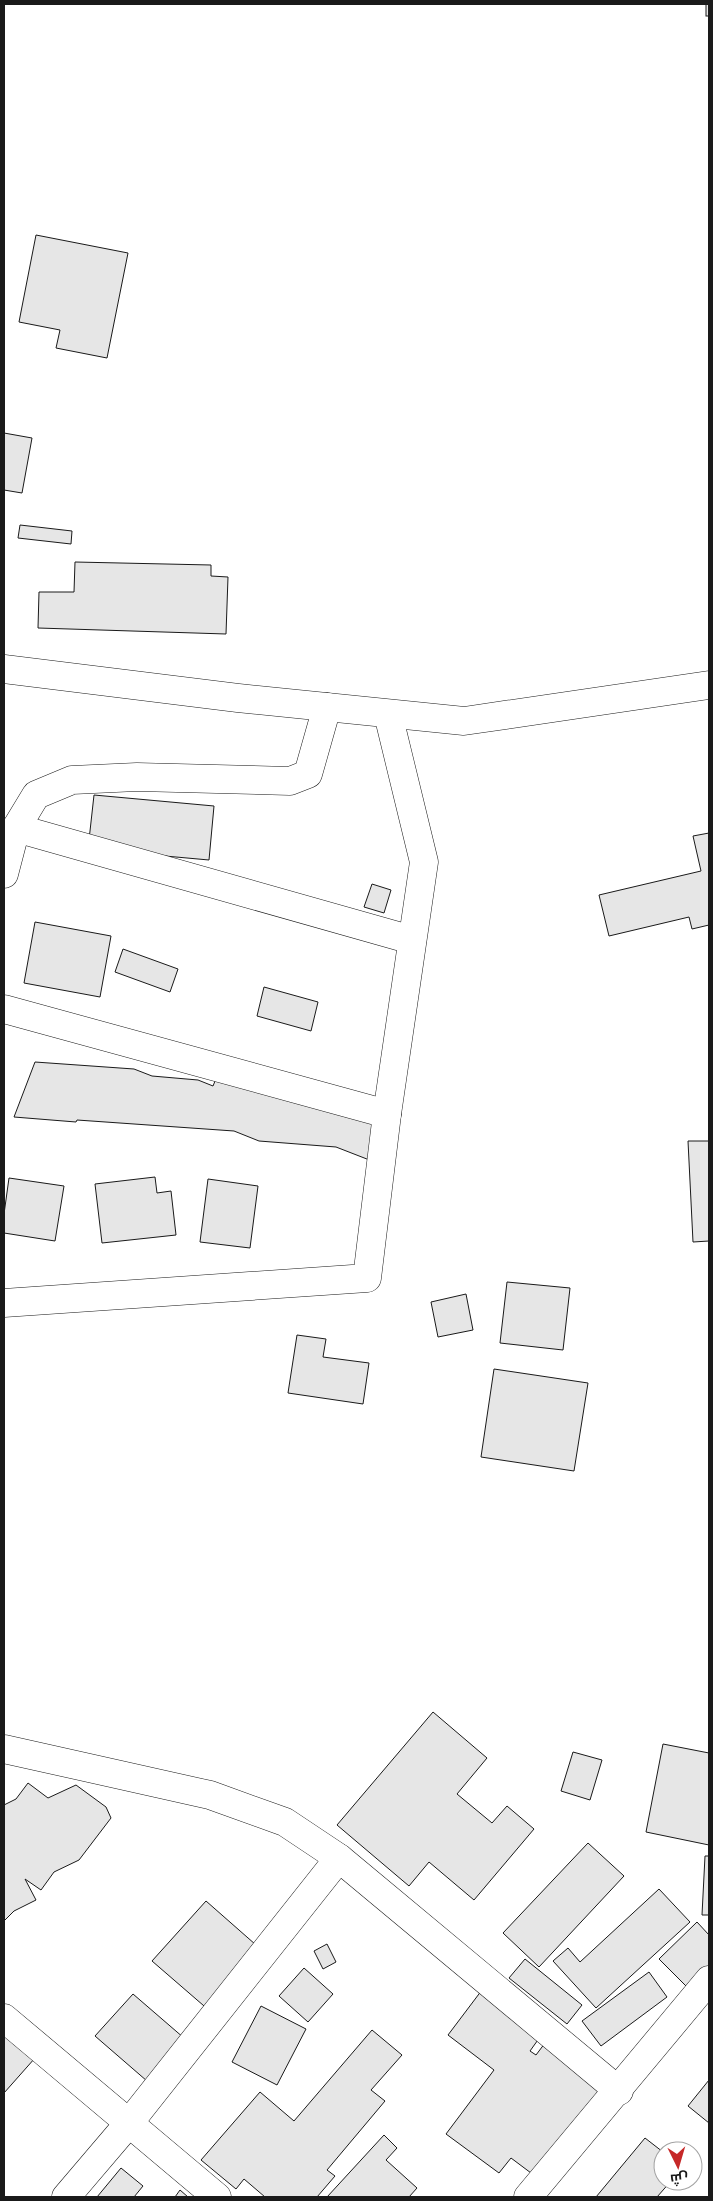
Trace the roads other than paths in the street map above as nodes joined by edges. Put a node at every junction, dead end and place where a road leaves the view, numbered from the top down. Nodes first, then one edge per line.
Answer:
1 (4, 668) edge
2 (709, 685) edge
3 (327, 707) junction
4 (388, 714) junction
5 (16, 828) junction
6 (4, 874) edge
7 (412, 940) junction
8 (4, 1009) edge
9 (387, 1114) junction
10 (4, 1303) edge
11 (4, 1749) edge
12 (339, 1858) junction
13 (709, 1980) edge
14 (4, 2018) edge
15 (619, 2091) junction
16 (129, 2123) junction
17 (66, 2197) edge
18 (217, 2197) edge
19 (528, 2197) edge

1 - 3 street
2 - 4 street
3 - 4 street
3 - 5 street
4 - 7 street
5 - 6 street
5 - 7 street
7 - 9 street
8 - 9 street
9 - 10 street
11 - 12 street
12 - 15 street
12 - 16 street
13 - 15 street
14 - 16 street
15 - 19 street
16 - 17 street
16 - 18 street

